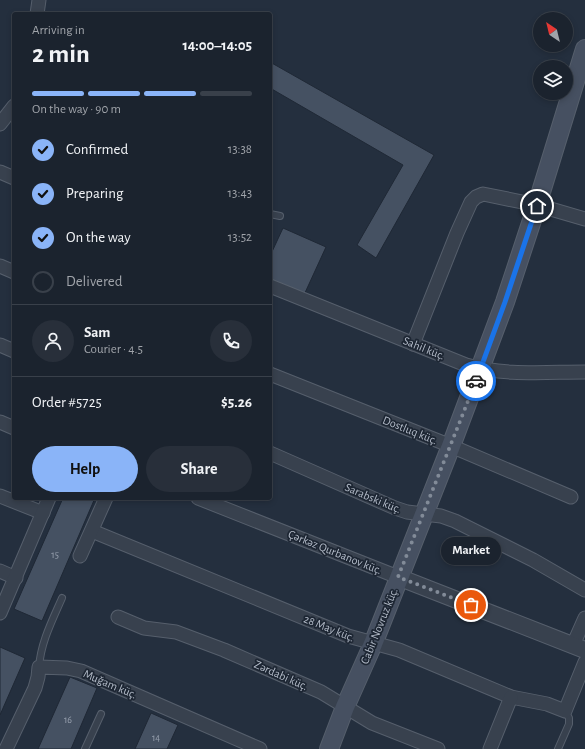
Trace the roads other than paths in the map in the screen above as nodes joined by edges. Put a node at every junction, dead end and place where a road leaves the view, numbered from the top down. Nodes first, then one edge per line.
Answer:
1 (39, 0) edge
2 (37, 12) edge
3 (585, 49) edge
4 (12, 109) edge
5 (0, 124) edge
6 (0, 172) edge
7 (12, 177) edge
8 (537, 206) junction
9 (272, 214) edge
10 (280, 216) dead end
11 (585, 219) edge
12 (0, 266) edge
13 (12, 271) edge
14 (272, 287) edge
15 (413, 344) junction
16 (0, 346) edge
17 (12, 350) edge
18 (480, 369) junction
19 (585, 372) edge
20 (272, 375) edge
21 (0, 422) edge
22 (12, 427) edge
23 (451, 446) junction
24 (272, 454) edge
25 (0, 496) edge
26 (571, 497) dead end
27 (49, 500) edge
28 (105, 500) edge
29 (203, 500) edge
30 (43, 513) junction
31 (424, 514) junction
32 (92, 531) junction
33 (80, 556) dead end
34 (0, 572) edge
35 (398, 577) junction
36 (16, 578) junction
37 (585, 590) edge
38 (62, 598) dead end
39 (0, 613) edge
40 (118, 618) dead end
41 (585, 618) edge
42 (373, 644) junction
43 (579, 647) edge
44 (585, 662) edge
45 (39, 667) junction
46 (511, 697) junction
47 (345, 707) junction
48 (565, 711) junction
49 (101, 714) dead end
50 (253, 748) edge
51 (6, 749) edge
52 (85, 749) edge
53 (329, 749) edge
54 (438, 749) edge
55 (490, 749) edge
56 (558, 749) edge

1 - 2 street
3 - 8 main road, Cabir Novruz küç.
4 - 5 street
6 - 7 street
8 - 11 street
8 - 15 street
8 - 18 main road, Cabir Novruz küç.
9 - 10 lane
12 - 13 street
14 - 15 street, Sahil küç.
15 - 18 street, Sahil küç.
16 - 17 street
18 - 19 street, Sahil küç.
18 - 23 main road, Cabir Novruz küç.
20 - 23 street, Dostluq küç.
21 - 22 street
23 - 26 street, Dostluq küç.
23 - 31 main road, Cabir Novruz küç.
24 - 31 street, Sarabski küç.
25 - 30 street
27 - 30 street
28 - 32 street
29 - 35 street, Çərkəz Qurbanov küç.
30 - 36 street
31 - 35 main road, Cabir Novruz küç.
31 - 37 street, Sarabski küç.
32 - 33 street
32 - 42 street, 28 May küç.
34 - 36 street
35 - 42 main road, Cabir Novruz küç.
35 - 43 street, Çərkəz Qurbanov küç.
36 - 39 street
38 - 45 lane
40 - 47 street, Zərdabi küç.
41 - 43 street
42 - 46 street, 28 May küç.
42 - 47 main road, Cabir Novruz küç.
44 - 48 street
45 - 50 street, Muğam küç.
45 - 51 street
46 - 48 street, 28 May küç.
46 - 55 street
47 - 53 main road, Cabir Novruz küç.
47 - 54 street, Zərdabi küç.
48 - 56 lane
49 - 52 lane

